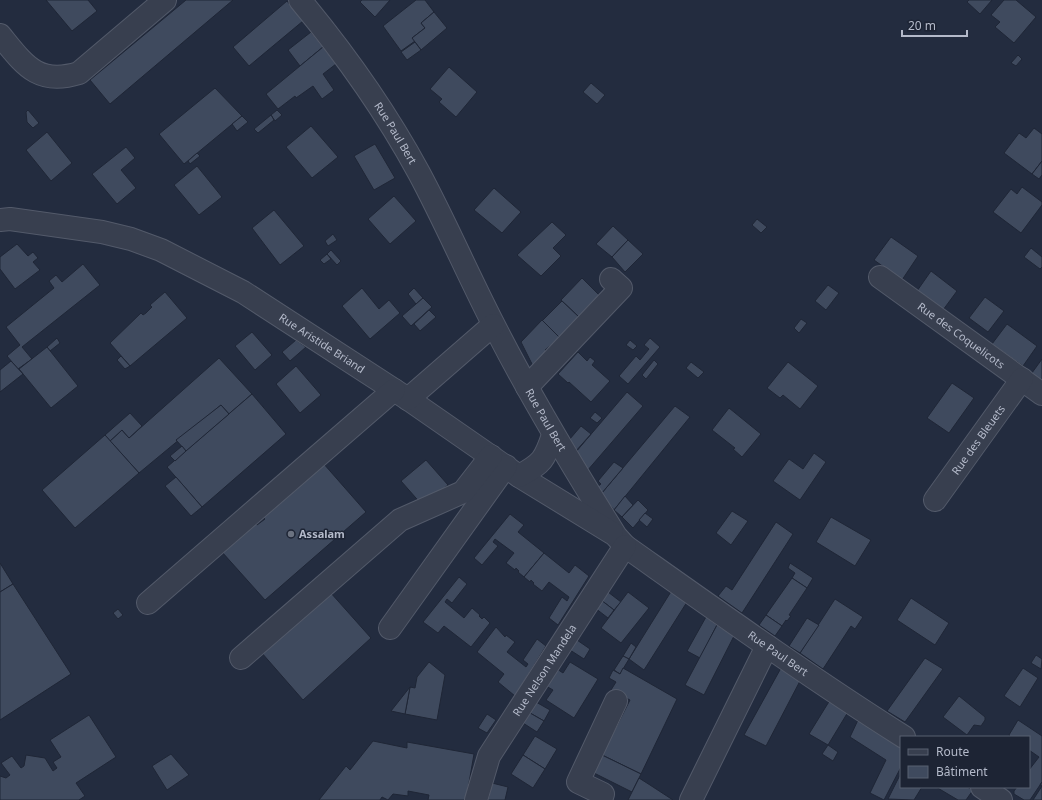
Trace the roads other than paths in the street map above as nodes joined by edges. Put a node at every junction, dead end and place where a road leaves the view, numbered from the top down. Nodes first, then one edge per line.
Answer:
1 (165, 0) edge
2 (300, 0) edge
3 (0, 35) edge
4 (0, 220) edge
5 (880, 277) dead end
6 (611, 279) dead end
7 (493, 325) junction
8 (1022, 379) junction
9 (527, 387) junction
10 (401, 394) junction
11 (1042, 394) edge
12 (553, 435) junction
13 (506, 466) junction
14 (935, 500) dead end
15 (620, 541) junction
16 (148, 603) dead end
17 (390, 628) dead end
18 (767, 646) junction
19 (241, 658) dead end
20 (616, 701) dead end
21 (902, 736) edge
22 (983, 788) edge
23 (476, 800) edge
24 (601, 800) edge
25 (691, 800) edge
26 (1001, 800) edge

1 - 3 street
2 - 7 street, Rue Paul Bert
4 - 10 street, Rue Aristide Briand
5 - 8 street, Rue des Coquelicots
6 - 9 street
7 - 9 street, Rue Paul Bert
7 - 10 street
8 - 11 street, Rue des Coquelicots
8 - 14 street, Rue des Bleuets
9 - 12 street, Rue Paul Bert
10 - 13 street, Rue Aristide Briand
10 - 16 street
12 - 13 street
12 - 15 street, Rue Paul Bert
13 - 15 street, Rue Aristide Briand
13 - 17 street
13 - 19 street
15 - 18 street, Rue Paul Bert
15 - 23 street, Rue Nelson Mandela
18 - 21 street, Rue Paul Bert
18 - 25 street
20 - 24 street
22 - 26 street

